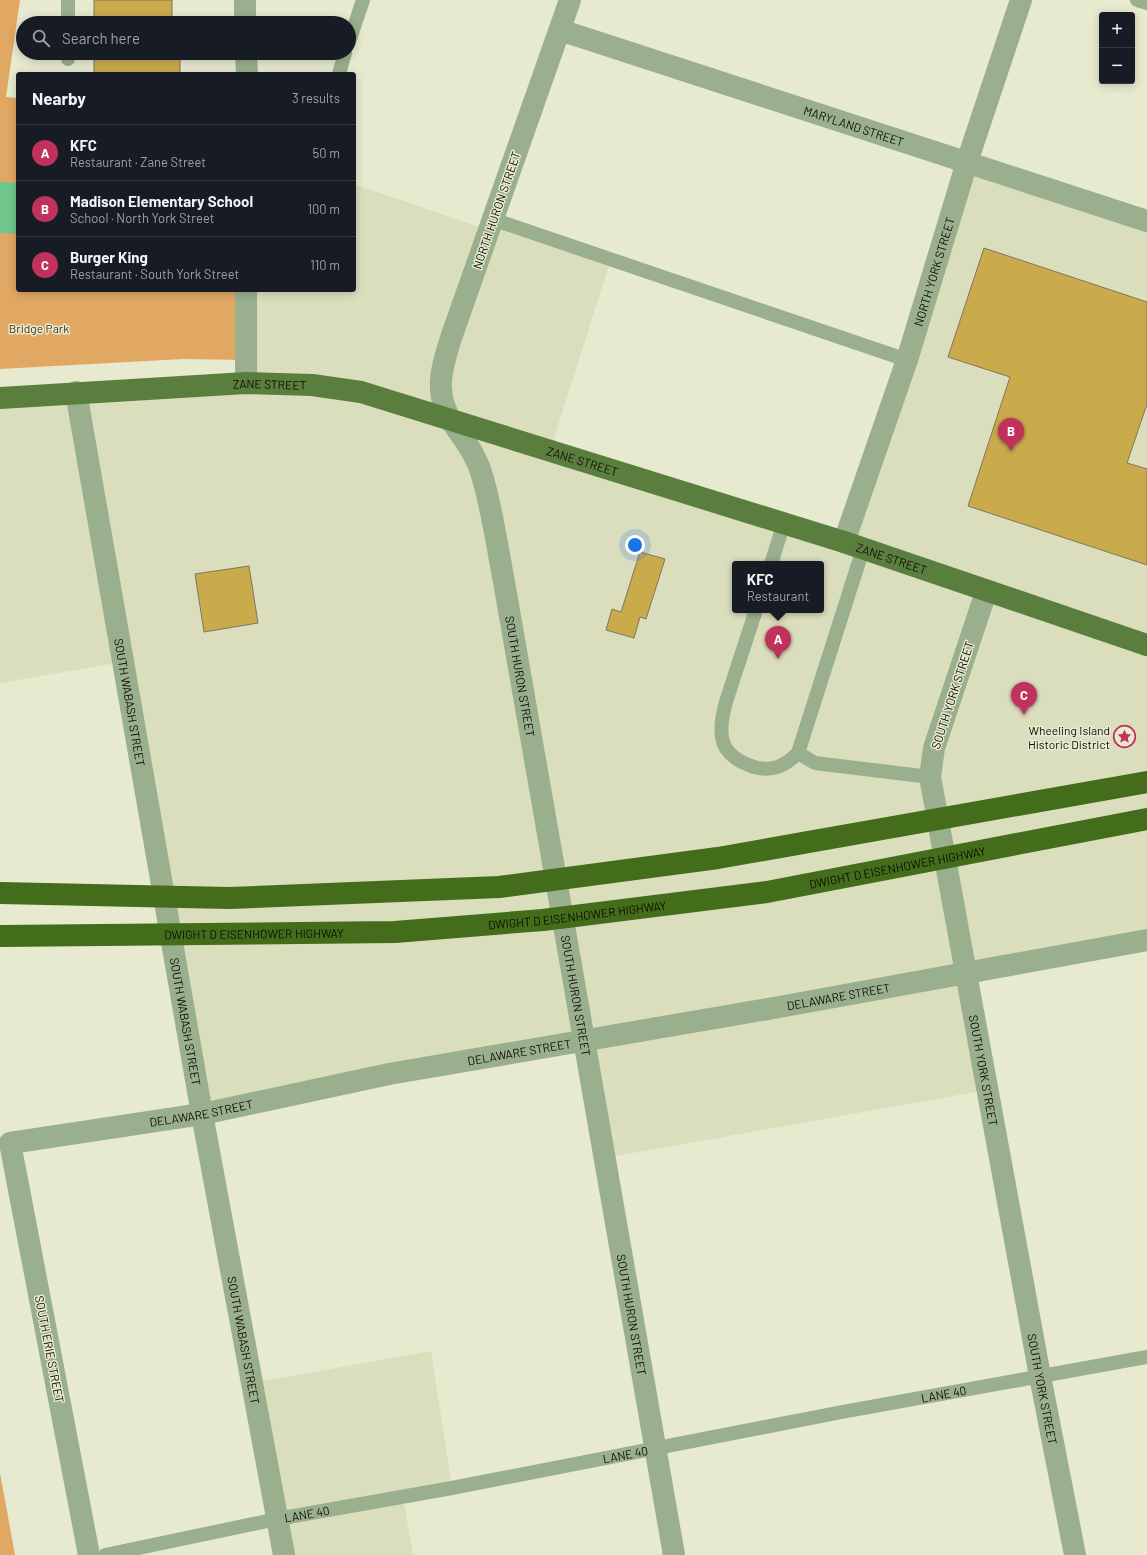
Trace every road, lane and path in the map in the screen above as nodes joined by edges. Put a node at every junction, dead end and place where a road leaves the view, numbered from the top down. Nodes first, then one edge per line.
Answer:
1 (68, 0) edge
2 (245, 0) edge
3 (363, 0) edge
4 (570, 0) edge
5 (1021, 0) edge
6 (1138, 0) edge
7 (1147, 3) edge
8 (68, 16) edge
9 (246, 16) edge
10 (356, 21) edge
11 (560, 30) junction
12 (246, 60) edge
13 (343, 60) edge
14 (247, 72) edge
15 (340, 72) edge
16 (967, 162) junction
17 (492, 219) junction
18 (1147, 221) edge
19 (246, 292) edge
20 (907, 360) junction
21 (246, 383) junction
22 (76, 392) junction
23 (0, 398) edge
24 (451, 421) junction
25 (784, 524) junction
26 (854, 545) junction
27 (772, 561) edge
28 (986, 592) junction
29 (755, 613) edge
30 (1147, 645) edge
31 (798, 753) junction
32 (930, 777) junction
33 (1147, 782) edge
34 (1147, 819) edge
35 (0, 893) edge
36 (0, 936) edge
37 (1147, 940) edge
38 (966, 973) junction
39 (584, 1040) junction
40 (202, 1114) junction
41 (10, 1143) joint
42 (1147, 1357) edge
43 (1040, 1376) junction
44 (656, 1448) junction
45 (277, 1519) junction
46 (89, 1555) edge
47 (105, 1555) edge
48 (284, 1555) edge
49 (674, 1555) edge
50 (1075, 1555) edge

1 - 8 lane
2 - 9 street
3 - 10 lane
4 - 11 street, NORTH HURON STREET
5 - 16 street, NORTH YORK STREET
6 - 7 lane
11 - 16 street, MARYLAND STREET
11 - 17 street, NORTH HURON STREET
12 - 14 street
13 - 15 lane
16 - 18 street, MARYLAND STREET
16 - 20 street, NORTH YORK STREET
17 - 20 lane
17 - 24 street, NORTH HURON STREET
19 - 21 street
20 - 26 street, NORTH YORK STREET
21 - 22 main road, ZANE STREET
21 - 24 main road, ZANE STREET
22 - 23 main road, ZANE STREET
22 - 40 street, SOUTH WABASH STREET
24 - 25 main road, ZANE STREET
24 - 39 street, SOUTH HURON STREET
25 - 26 main road, ZANE STREET
25 - 27 lane
26 - 28 main road, ZANE STREET
26 - 31 lane
28 - 30 main road, ZANE STREET
28 - 32 street, SOUTH YORK STREET
29 - 31 lane
31 - 32 lane
32 - 38 street, SOUTH YORK STREET
33 - 35 highway, bridge
34 - 36 highway, DWIGHT D EISENHOWER HIGHWAY, bridge
37 - 38 street, DELAWARE STREET
38 - 39 street, DELAWARE STREET
38 - 43 street, SOUTH YORK STREET
39 - 40 street, DELAWARE STREET
39 - 44 street, SOUTH HURON STREET
40 - 41 street, DELAWARE STREET
40 - 45 street, SOUTH WABASH STREET
41 - 46 street, SOUTH ERIE STREET
42 - 43 lane, LANE 40
43 - 44 lane, LANE 40
43 - 50 street, SOUTH YORK STREET
44 - 45 lane, LANE 40
44 - 49 street, SOUTH HURON STREET
45 - 47 lane, LANE 40
45 - 48 street, SOUTH WABASH STREET

